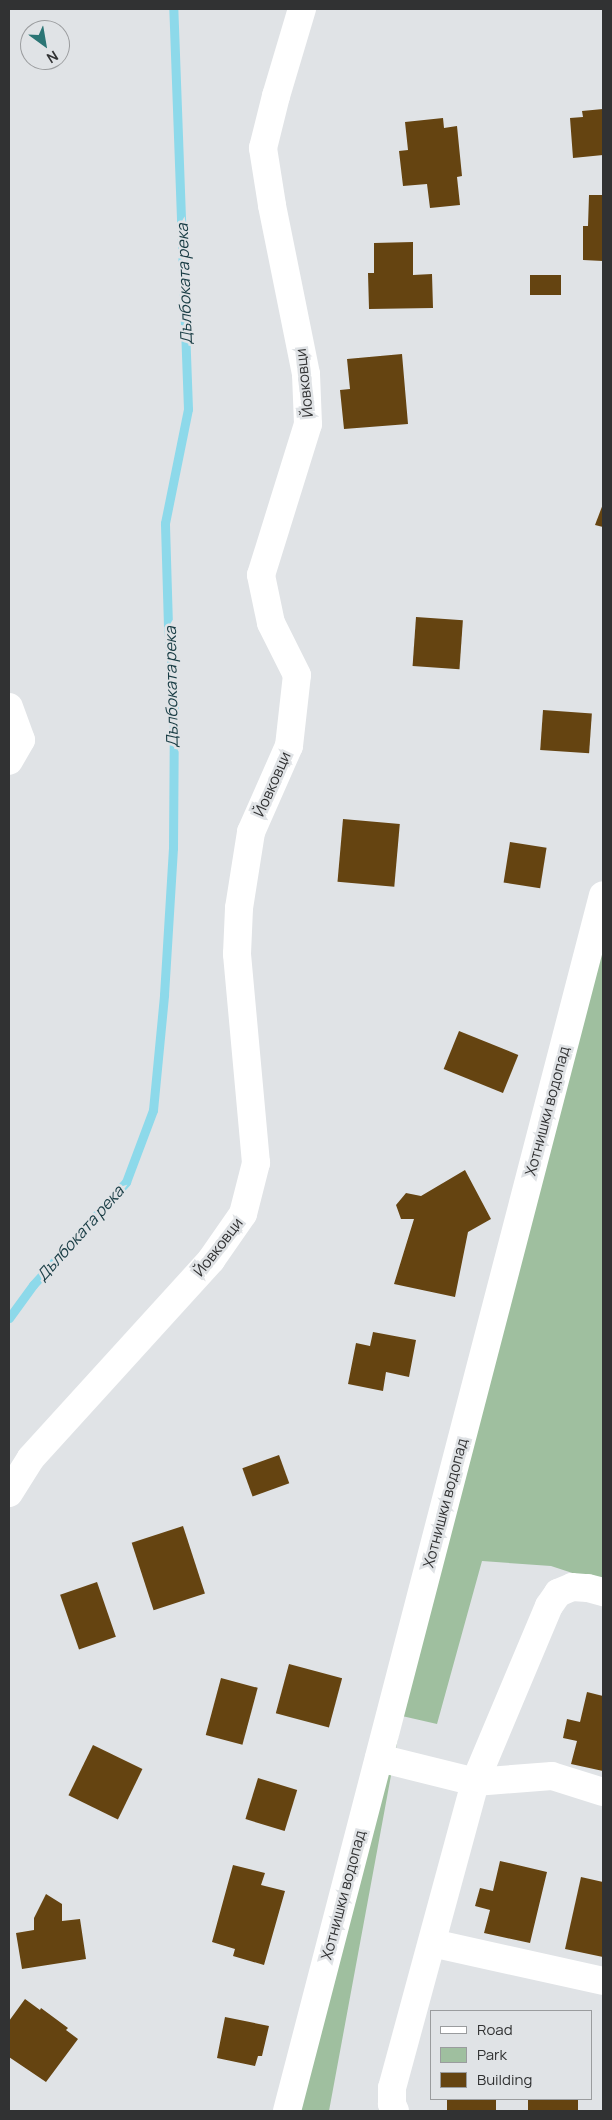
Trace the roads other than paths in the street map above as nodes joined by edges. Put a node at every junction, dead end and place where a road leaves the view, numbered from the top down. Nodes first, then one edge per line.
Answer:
1 (302, 9) edge
2 (9, 707) edge
3 (9, 761) edge
4 (603, 895) edge
5 (9, 1493) edge
6 (603, 1592) edge
7 (379, 1758) junction
8 (475, 1782) junction
9 (603, 1792) edge
10 (432, 1943) junction
11 (603, 1981) edge
12 (287, 2111) edge
13 (396, 2111) edge

1 - 5 street, Йовковци
2 - 3 street
4 - 7 street, Хотнишки водопад
6 - 8 street
7 - 8 street
7 - 12 street, Хотнишки водопад
8 - 9 street
8 - 10 street
10 - 11 street
10 - 13 street

